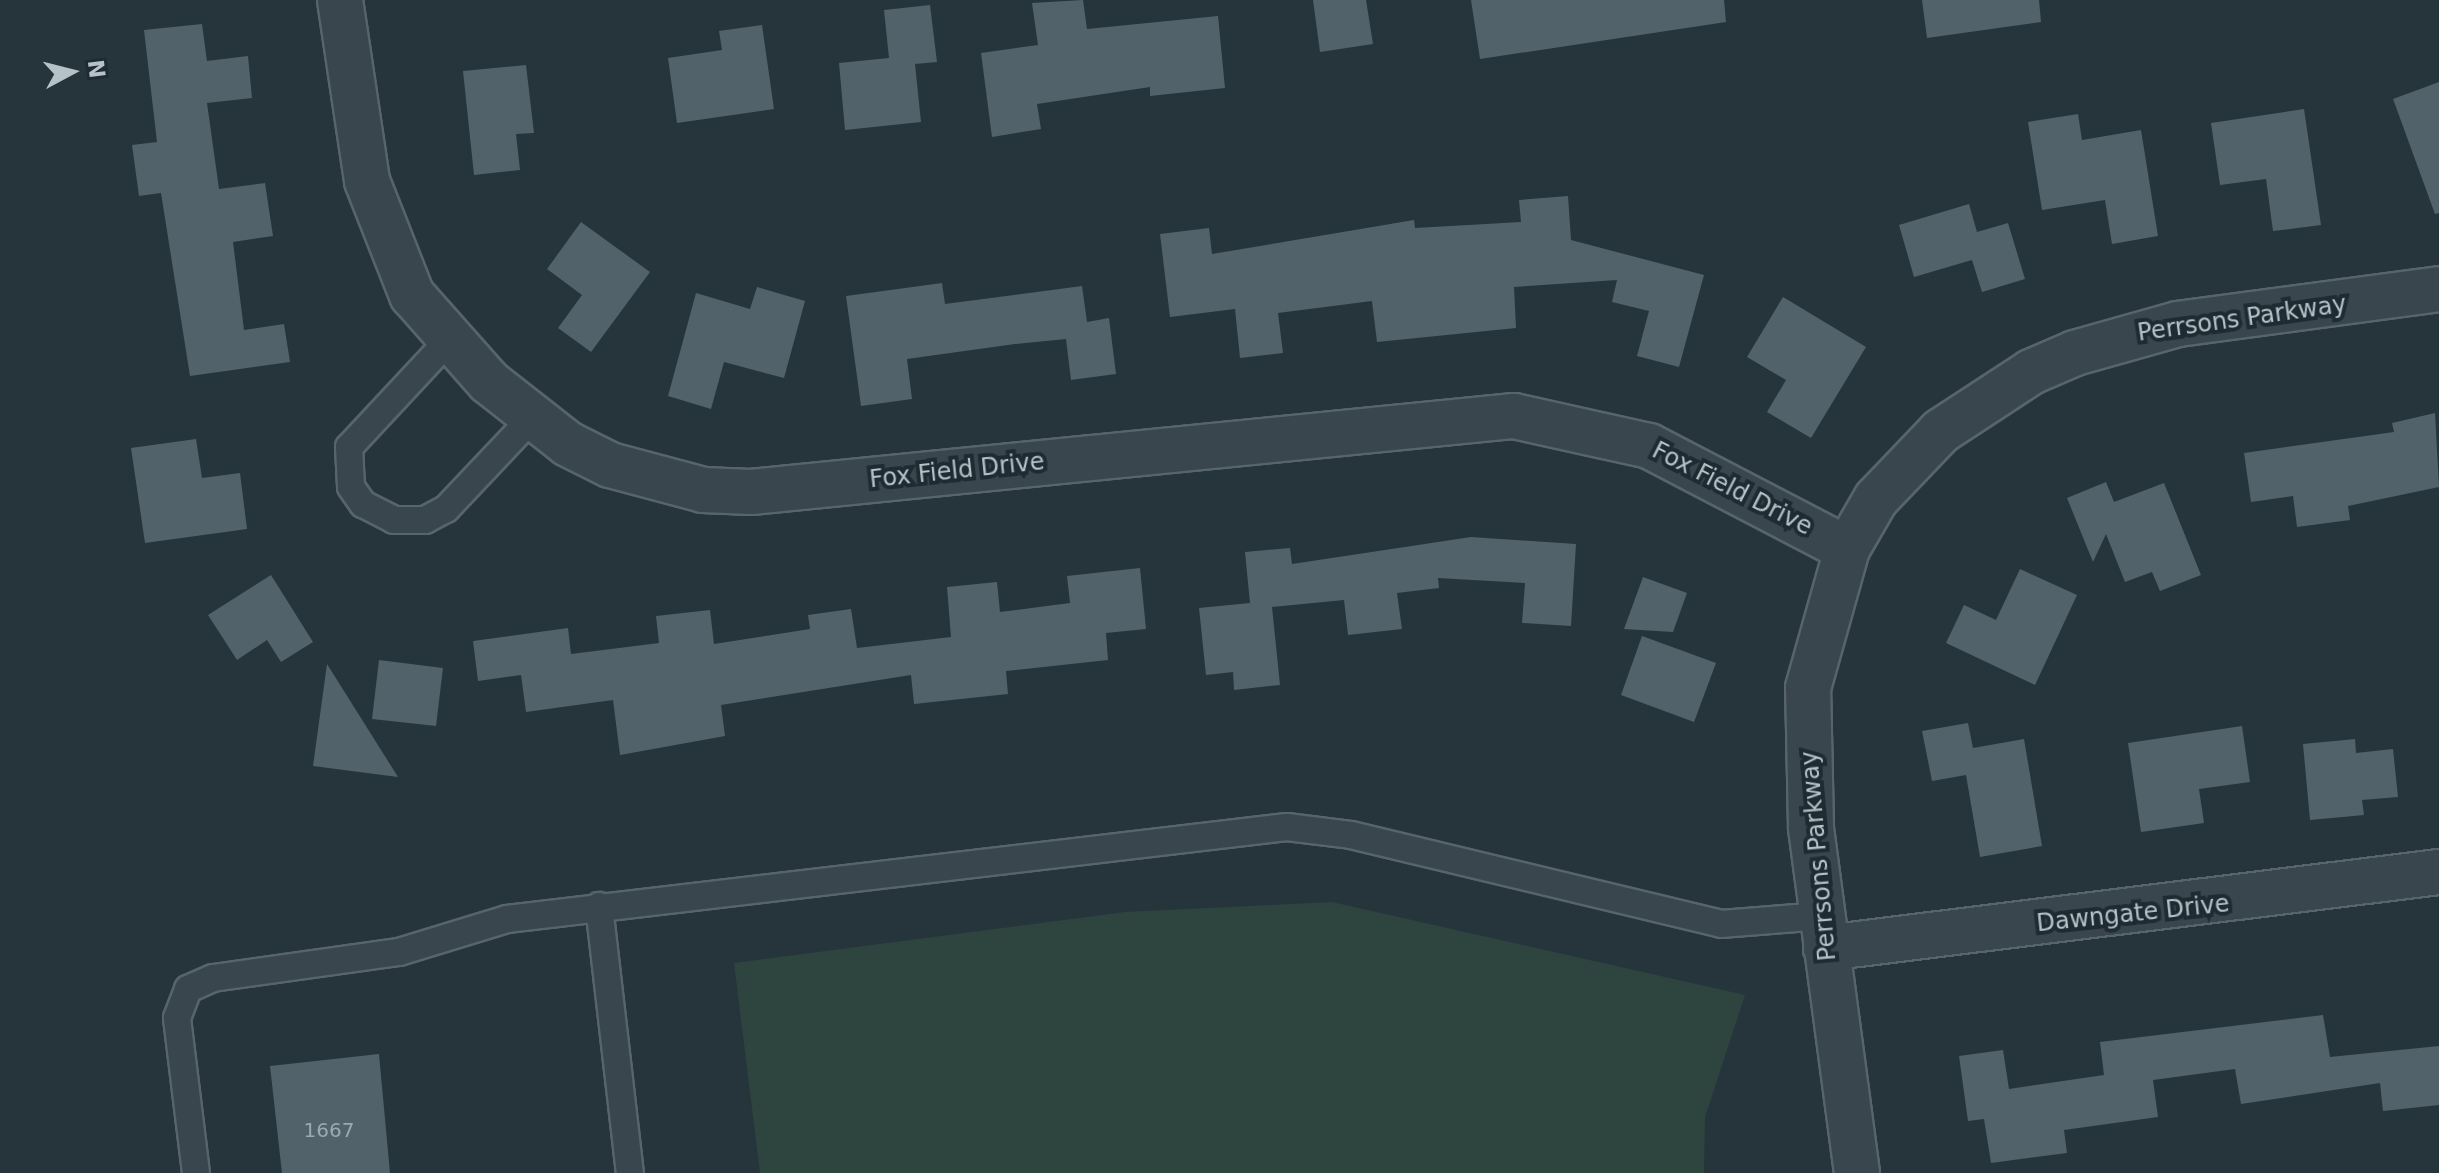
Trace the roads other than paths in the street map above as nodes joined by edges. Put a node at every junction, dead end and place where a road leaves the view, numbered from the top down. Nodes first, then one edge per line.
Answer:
1 (340, 0) edge
2 (2439, 289) edge
3 (448, 341) junction
4 (532, 418) junction
5 (1847, 549) junction
6 (2439, 872) edge
7 (599, 906) junction
8 (1824, 932) junction
9 (196, 1173) edge
10 (630, 1173) edge
11 (1857, 1173) edge

1 - 3 street, Fox Field Drive
2 - 5 street, Perrsons Parkway
3 - 4 street, Fox Field Drive
3 - 4 lane
4 - 5 street, Fox Field Drive
5 - 8 street, Perrsons Parkway
6 - 8 street, Dawngate Drive
7 - 8 lane
7 - 9 lane
7 - 10 lane
8 - 11 street, Perrsons Parkway

